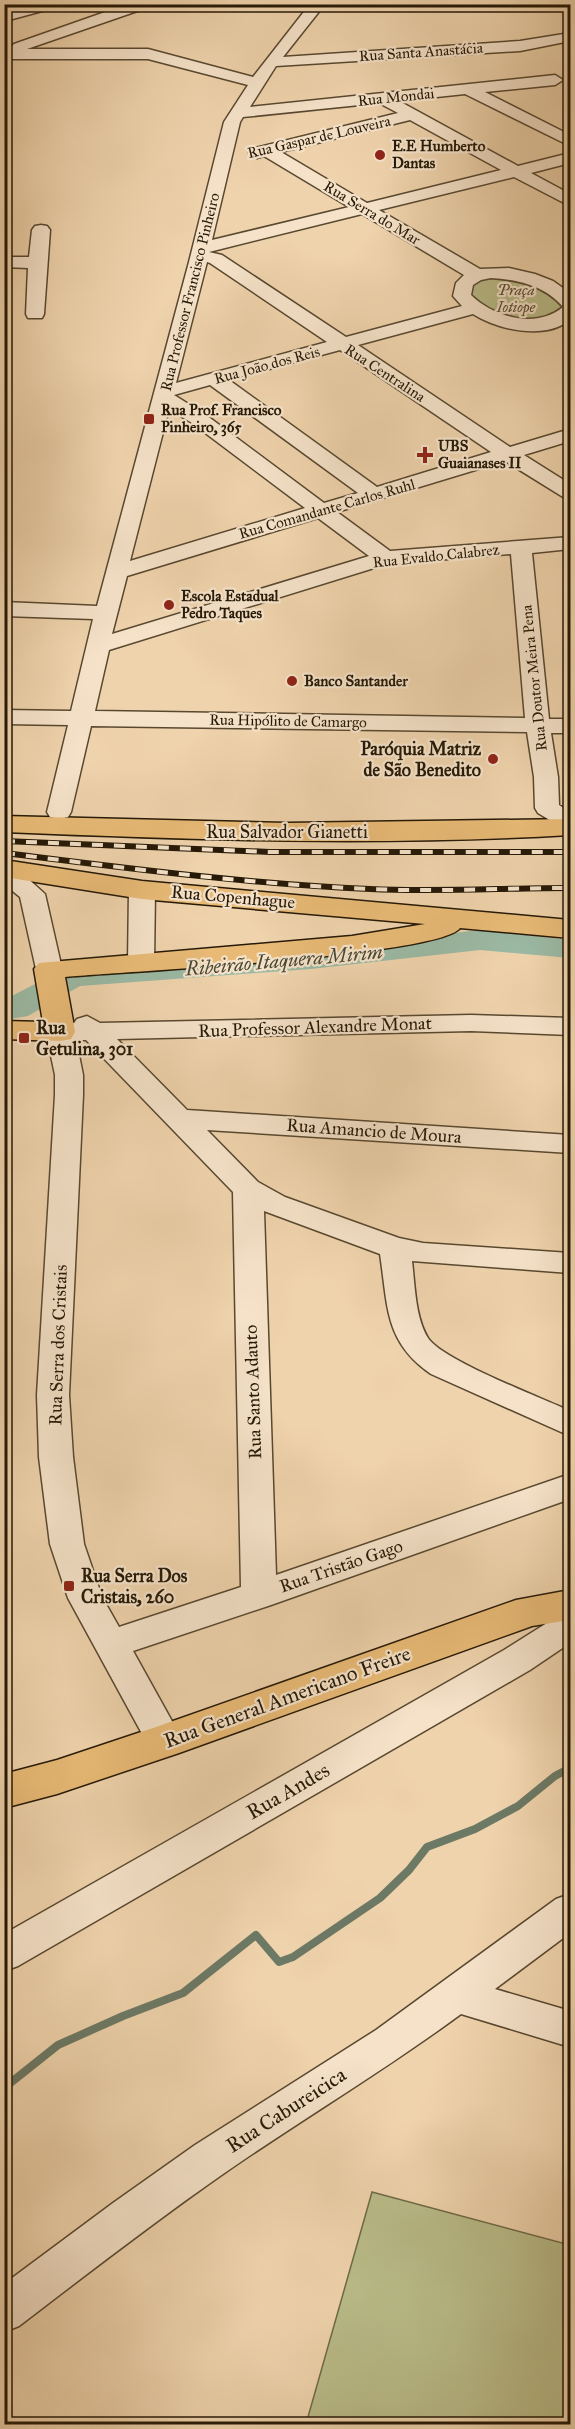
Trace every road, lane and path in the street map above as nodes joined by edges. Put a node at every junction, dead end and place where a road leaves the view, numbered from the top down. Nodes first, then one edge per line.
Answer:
1 (52, 4) edge
2 (144, 4) edge
3 (318, 4) edge
4 (11, 14) edge
5 (570, 36) edge
6 (528, 45) junction
7 (4, 53) edge
8 (271, 62) junction
9 (258, 83) junction
10 (467, 89) junction
11 (384, 99) junction
12 (236, 113) junction
13 (414, 114) junction
14 (570, 141) edge
15 (267, 150) junction
16 (224, 158) junction
17 (570, 158) edge
18 (516, 171) junction
19 (570, 201) edge
20 (364, 209) junction
21 (41, 230) dead end
22 (201, 251) junction
23 (4, 262) edge
24 (37, 263) junction
25 (477, 275) junction
26 (562, 285) edge
27 (570, 304) edge
28 (475, 308) junction
29 (570, 311) edge
30 (35, 314) dead end
31 (562, 327) edge
32 (342, 345) junction
33 (214, 379) junction
34 (164, 395) junction
35 (570, 435) edge
36 (509, 455) junction
37 (570, 493) edge
38 (375, 495) junction
39 (320, 512) junction
40 (570, 543) edge
41 (521, 547) junction
42 (385, 558) junction
43 (118, 572) junction
44 (8, 609) edge
45 (106, 613) junction
46 (4, 633) edge
47 (98, 646) junction
48 (4, 717) edge
49 (82, 717) junction
50 (539, 725) junction
51 (570, 726) edge
52 (559, 808) edge
53 (4, 810) edge
54 (58, 812) junction
55 (570, 822) edge
56 (4, 824) edge
57 (570, 827) edge
58 (4, 869) edge
59 (66, 879) junction
60 (142, 890) junction
61 (32, 894) junction
62 (462, 920) junction
63 (570, 929) edge
64 (141, 963) junction
65 (52, 984) junction
66 (570, 1027) edge
67 (4, 1030) edge
68 (103, 1041) junction
69 (63, 1045) junction
70 (177, 1119) junction
71 (570, 1144) edge
72 (248, 1189) junction
73 (394, 1248) junction
74 (570, 1263) edge
75 (570, 1424) edge
76 (566, 1496) edge
77 (259, 1595) junction
78 (568, 1612) edge
79 (110, 1644) junction
80 (165, 1741) junction
81 (4, 1791) edge
82 (570, 1911) edge
83 (4, 1954) edge
84 (457, 1995) junction
85 (570, 2029) edge
86 (4, 2311) edge

1 - 4 street
2 - 7 street
3 - 8 street, Rua Professor Francisco Pinheiro
5 - 6 street, Rua Santa Anastácia
6 - 8 street, Rua Santa Anastácia
6 - 10 street, Rua Mondai
7 - 9 street
8 - 9 street, Rua Professor Francisco Pinheiro
9 - 12 street, Rua Professor Francisco Pinheiro
10 - 11 street, Rua Mondai
10 - 14 street
11 - 12 street, Rua Mondai
11 - 13 street
12 - 16 street, Rua Professor Francisco Pinheiro
13 - 15 street, Rua Gaspar de Louveira
13 - 18 street
15 - 16 street, Rua Gaspar de Louveira
15 - 20 street, Rua Serra do Mar
16 - 22 street, Rua Professor Francisco Pinheiro
17 - 18 street
18 - 19 street
18 - 20 street
20 - 22 street
20 - 25 street, Rua Serra do Mar
21 - 24 street
22 - 32 street, Rua Centralina
22 - 34 street, Rua Professor Francisco Pinheiro
23 - 24 street
24 - 30 street
25 - 26 street
25 - 28 street
26 - 27 street
28 - 31 street
28 - 32 street, Rua João dos Reis
29 - 31 street
32 - 33 street, Rua João dos Reis
32 - 36 street, Rua Centralina
33 - 34 street, Rua João dos Reis
33 - 38 street
34 - 39 street
34 - 43 street, Rua Professor Francisco Pinheiro
35 - 36 street, Rua Comandante Carlos Ruhl
36 - 37 street, Rua Centralina
36 - 38 street, Rua Comandante Carlos Ruhl
38 - 39 street, Rua Comandante Carlos Ruhl
39 - 42 street
39 - 43 street, Rua Comandante Carlos Ruhl
40 - 41 street, Rua Evaldo Calabrez
41 - 42 street, Rua Evaldo Calabrez
41 - 50 street, Rua Doutor Meira Pena
42 - 47 street, Rua Evaldo Calabrez
43 - 45 street, Rua Professor Francisco Pinheiro
44 - 45 street
44 - 46 street
45 - 47 street, Rua Professor Francisco Pinheiro
47 - 49 street, Rua Professor Francisco Pinheiro
48 - 49 street, Rua Hipólito de Camargo
49 - 50 street, Rua Hipólito de Camargo
49 - 54 street, Rua Professor Francisco Pinheiro
50 - 51 street, Rua Hipólito de Camargo
50 - 52 street, Rua Doutor Meira Pena
52 - 54 main road, Rua Salvador Gianetti
52 - 55 street
53 - 54 main road, Rua Salvador Gianetti
56 - 57 main road, Rua Salvador Gianetti
58 - 59 main road, Rua Copenhague
58 - 61 street
59 - 60 main road, Rua Copenhague
59 - 61 street
60 - 62 main road, Rua Copenhague
60 - 64 street
61 - 65 street
62 - 63 main road, Rua Copenhague
62 - 64 main road
64 - 65 main road
65 - 68 street
65 - 69 main road, Rua Serra dos Cristais
66 - 68 street, Rua Professor Alexandre Monat
67 - 69 main road
68 - 69 street, Rua Professor Alexandre Monat
68 - 70 street
69 - 79 street, Rua Serra dos Cristais
70 - 71 street, Rua Amancio de Moura
70 - 72 street
72 - 73 street
72 - 77 street, Rua Santo Adauto
73 - 74 street
73 - 75 street
76 - 77 street, Rua Tristão Gago
77 - 79 street, Rua Tristão Gago
78 - 80 main road, Rua General Americano Freire
78 - 83 street, Rua Andes
79 - 80 street, Rua Serra dos Cristais
80 - 81 main road, Rua General Americano Freire
82 - 84 street, Rua Cabureicica
84 - 85 street
84 - 86 street, Rua Cabureicica

